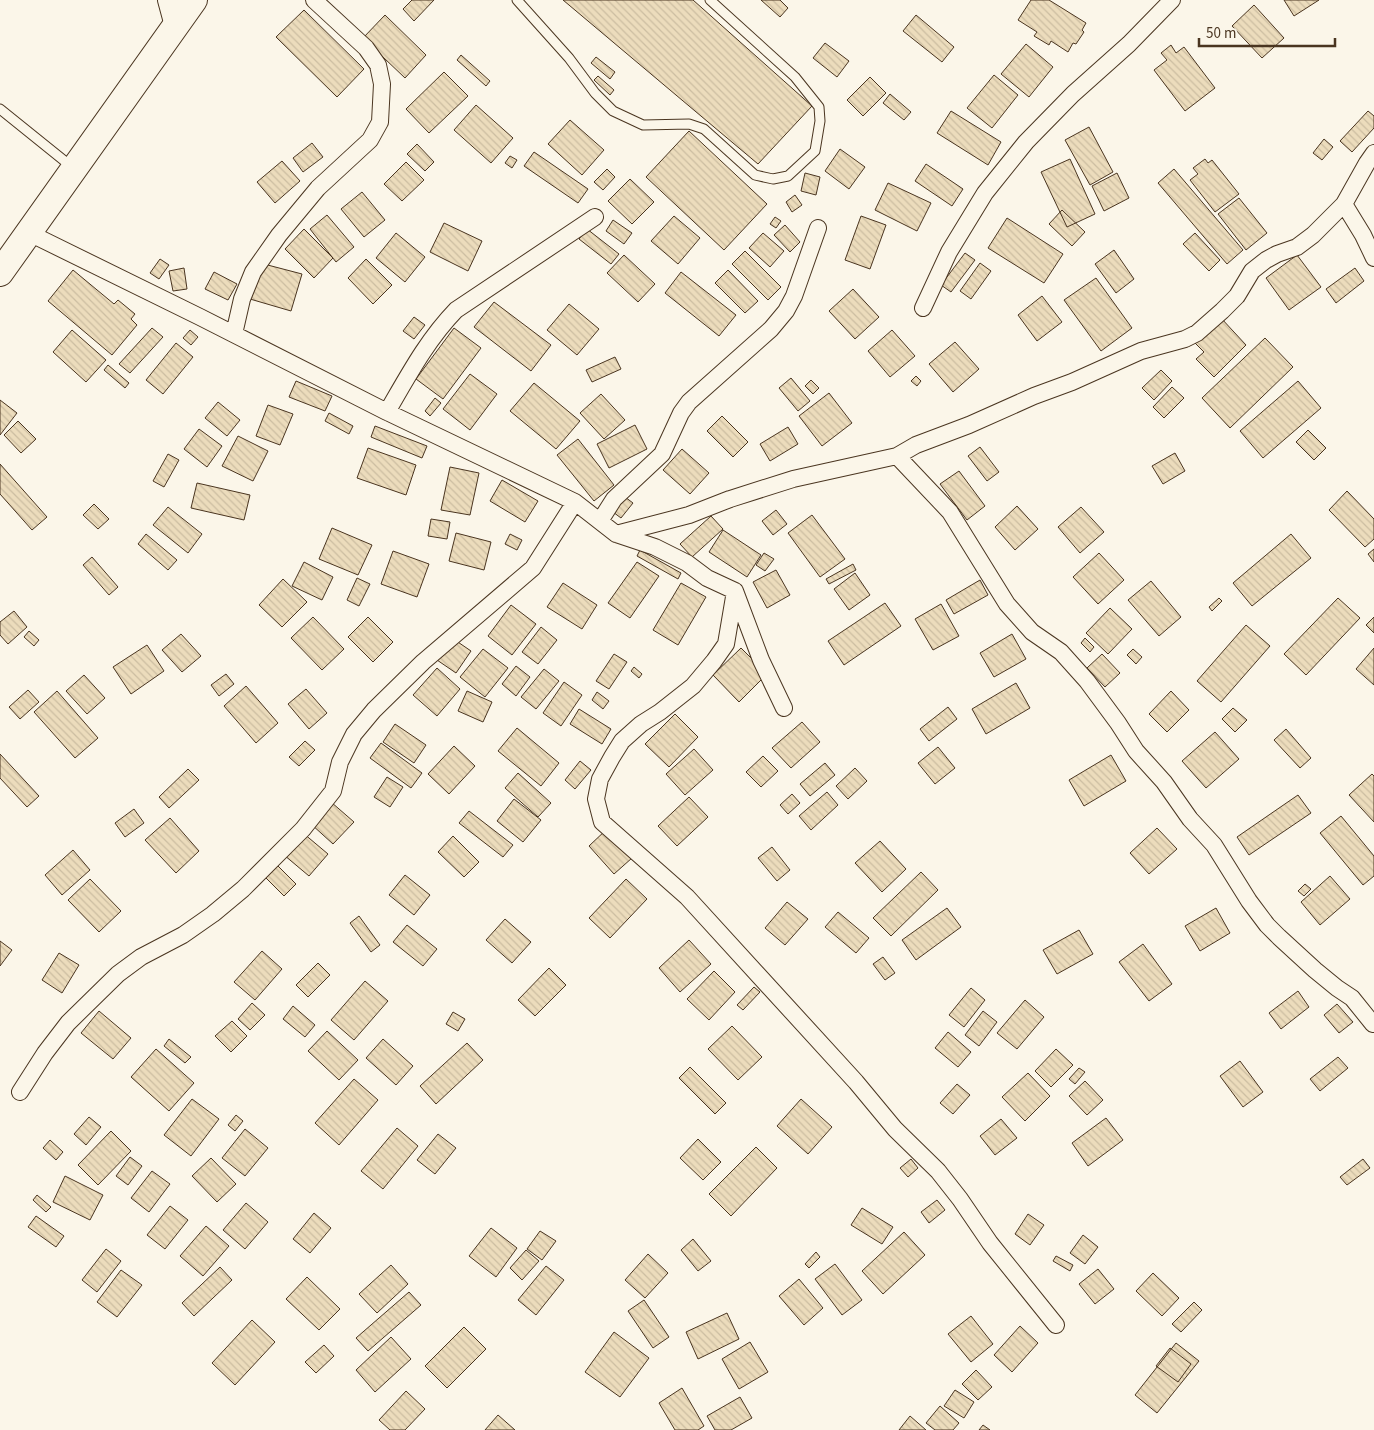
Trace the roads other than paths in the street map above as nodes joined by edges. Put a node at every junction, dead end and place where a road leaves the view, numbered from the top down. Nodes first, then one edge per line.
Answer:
1 (169, 0) edge
2 (194, 0) edge
3 (314, 0) edge
4 (517, 0) edge
5 (710, 0) edge
6 (1172, 0) edge
7 (176, 26) junction
8 (0, 109) edge
9 (1374, 153) edge
10 (74, 168) junction
11 (1344, 204) junction
12 (595, 217) dead end
13 (818, 228) dead end
14 (29, 233) junction
15 (1374, 258) edge
16 (0, 273) edge
17 (923, 308) dead end
18 (234, 334) junction
19 (386, 412) junction
20 (897, 456) junction
21 (575, 502) junction
22 (600, 521) junction
23 (616, 534) junction
24 (735, 591) junction
25 (784, 708) dead end
26 (1373, 1024) edge
27 (20, 1092) dead end
28 (1056, 1325) dead end

1 - 7 main road
2 - 7 main road
3 - 18 street
4 - 5 lane
6 - 17 street
7 - 10 main road
8 - 10 lane
9 - 11 street
10 - 14 main road
11 - 15 street
11 - 20 street
12 - 19 street
13 - 22 street
14 - 16 main road
14 - 18 street
18 - 19 street
19 - 21 street
20 - 23 street
20 - 26 street
21 - 22 street
21 - 27 street
22 - 23 street
23 - 24 street
24 - 25 street
24 - 28 street

